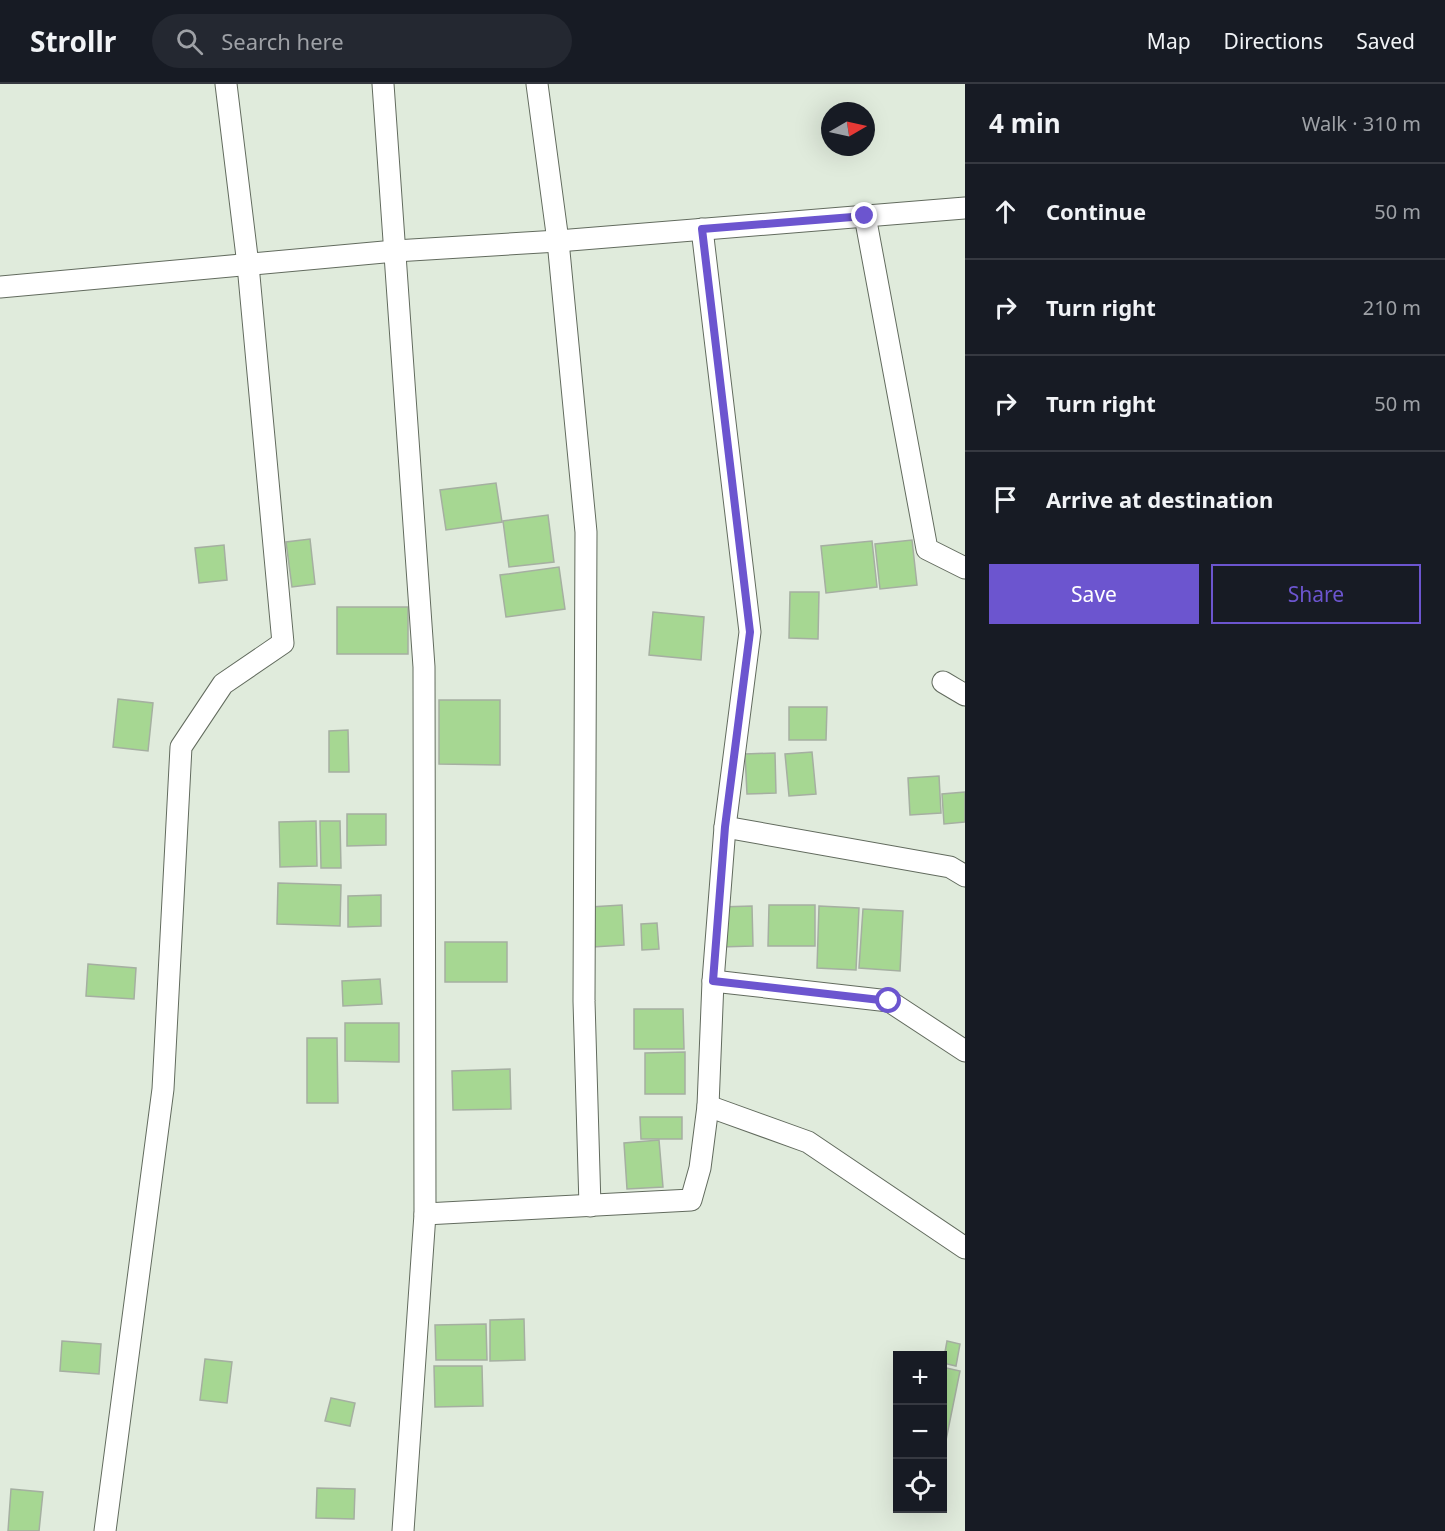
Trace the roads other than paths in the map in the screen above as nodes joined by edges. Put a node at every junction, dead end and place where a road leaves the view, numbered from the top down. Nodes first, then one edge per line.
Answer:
1 (226, 84) edge
2 (383, 84) edge
3 (537, 84) edge
4 (965, 208) edge
5 (865, 216) junction
6 (702, 229) junction
7 (558, 241) junction
8 (395, 251) junction
9 (248, 265) junction
10 (0, 287) edge
11 (965, 568) edge
12 (943, 682) dead end
13 (965, 694) edge
14 (725, 827) junction
15 (965, 876) edge
16 (713, 981) junction
17 (965, 1051) edge
18 (708, 1106) junction
19 (590, 1206) junction
20 (425, 1214) junction
21 (965, 1248) edge
22 (105, 1531) edge
23 (403, 1531) edge

1 - 9 street
2 - 8 street
3 - 7 street
4 - 5 street
5 - 6 street
5 - 11 street
6 - 7 street
6 - 14 street
7 - 8 street
7 - 19 street
8 - 9 street
8 - 20 street
9 - 10 street
9 - 22 street
12 - 13 street
14 - 15 street
14 - 16 street
16 - 17 street
16 - 18 street
18 - 19 street
18 - 21 street
19 - 20 street
20 - 23 street

